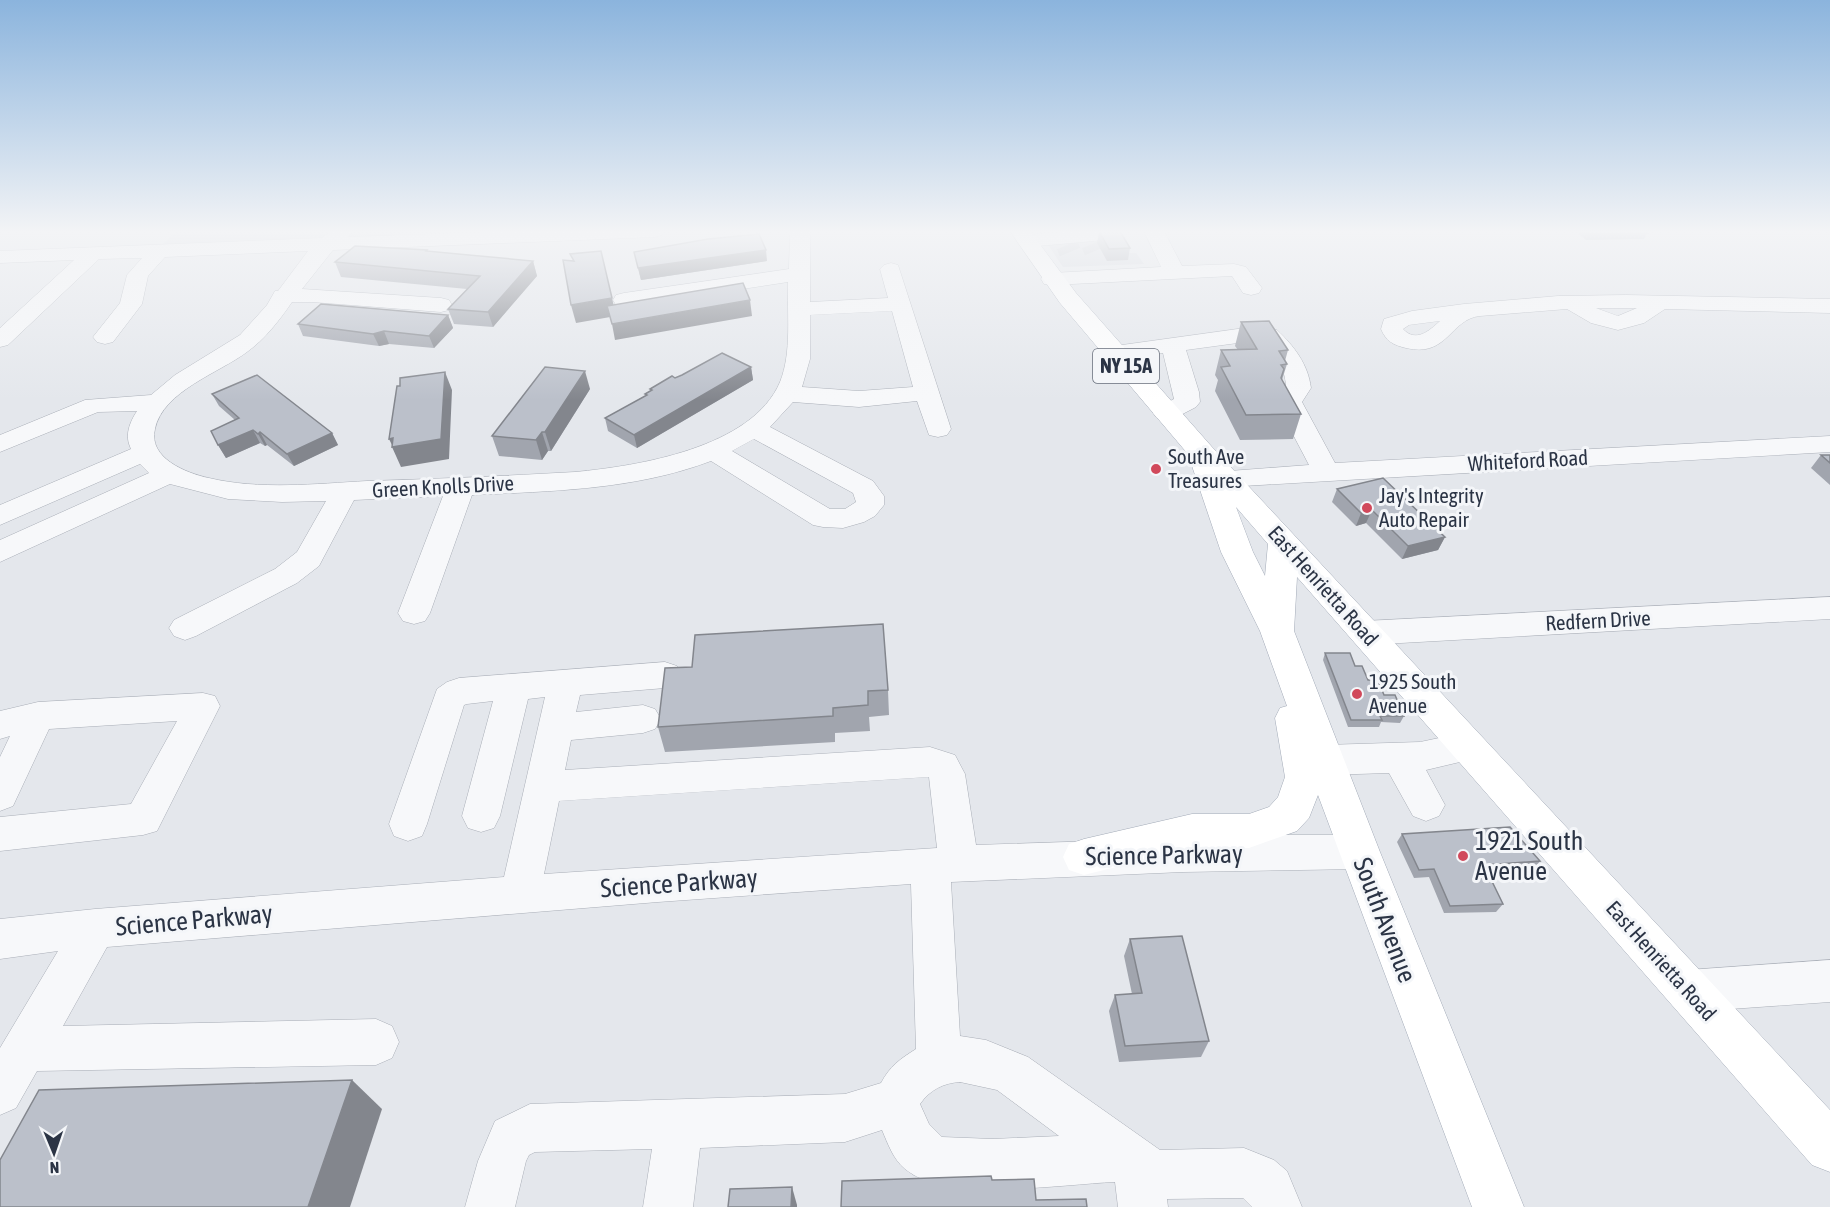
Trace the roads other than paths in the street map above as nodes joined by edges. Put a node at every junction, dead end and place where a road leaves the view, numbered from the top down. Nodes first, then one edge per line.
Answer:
1 (57, 287) edge
2 (135, 287) edge
3 (291, 287) edge
4 (710, 287) edge
5 (800, 287) edge
6 (896, 287) edge
7 (1060, 287) tunnel mouth
8 (284, 296) junction
9 (624, 300) dead end
10 (901, 304) junction
11 (441, 305) dead end
12 (1830, 306) edge
13 (799, 309) junction
14 (33, 310) junction
15 (0, 311) edge
16 (1461, 312) dead end
17 (105, 338) dead end
18 (0, 340) edge
19 (1172, 345) junction
20 (1114, 353) junction
21 (928, 393) junction
22 (788, 394) junction
23 (158, 402) junction
24 (1166, 413) junction
25 (753, 428) junction
26 (938, 429) dead end
27 (0, 444) edge
28 (1830, 444) edge
29 (714, 451) junction
30 (143, 453) junction
31 (1202, 453) junction
32 (1326, 472) junction
33 (171, 474) junction
34 (1226, 478) junction
35 (461, 486) junction
36 (345, 491) junction
37 (0, 516) edge
38 (1284, 542) junction
39 (0, 552) edge
40 (1830, 608) edge
41 (414, 613) dead end
42 (185, 628) dead end
43 (1365, 633) junction
44 (1279, 638) junction
45 (665, 675) edge
46 (565, 683) junction
47 (514, 687) junction
48 (38, 716) junction
49 (643, 719) dead end
50 (0, 725) edge
51 (555, 728) junction
52 (1468, 747) junction
53 (1401, 758) junction
54 (1325, 760) junction
55 (542, 787) junction
56 (0, 795) edge
57 (1426, 805) dead end
58 (481, 816) dead end
59 (408, 824) dead end
60 (0, 834) edge
61 (1359, 852) junction
62 (1084, 857) junction
63 (944, 864) junction
64 (520, 894) junction
65 (95, 928) junction
66 (0, 939) edge
67 (1830, 981) edge
68 (1688, 991) junction
69 (376, 1042) dead end
70 (25, 1048) junction
71 (939, 1060) junction
72 (0, 1092) edge
73 (896, 1102) junction
74 (679, 1125) junction
75 (1830, 1147) edge
76 (1134, 1176) edge
77 (490, 1207) edge
78 (668, 1207) edge
79 (1277, 1207) edge
80 (1498, 1207) edge

1 - 14 street
2 - 17 street
3 - 8 street
4 - 9 street
5 - 13 street, Green Knolls Drive
6 - 10 street
7 - 20 main road, East Henrietta Road / NY 15A
8 - 11 street
8 - 23 street
10 - 13 street
10 - 21 street
12 - 16 street
13 - 22 street, Green Knolls Drive
14 - 15 street
14 - 18 street
19 - 20 street
19 - 24 street
19 - 32 street
20 - 24 main road, East Henrietta Road / NY 15A
21 - 22 street
21 - 26 street
22 - 25 street, Green Knolls Drive
23 - 27 street
23 - 30 street
24 - 31 main road, East Henrietta Road / NY 15A
25 - 29 street, Green Knolls Drive
25 - 29 street
28 - 32 street, Whiteford Road
29 - 35 street, Green Knolls Drive
30 - 33 street, Green Knolls Drive
30 - 37 street
31 - 34 main road, East Henrietta Road / NY 15A
31 - 44 main road, South Avenue
32 - 34 street, Whiteford Road
33 - 36 street, Green Knolls Drive
33 - 39 street
34 - 38 main road, East Henrietta Road / NY 15A
35 - 36 street, Green Knolls Drive
35 - 41 street
36 - 42 street
38 - 43 main road, East Henrietta Road / NY 15A
38 - 44 main road, South Avenue
40 - 43 street, Redfern Drive
43 - 52 main road, East Henrietta Road / NY 15A
44 - 54 main road, South Avenue
44 - 62 main road
45 - 46 street
46 - 47 street
46 - 51 street
47 - 58 street
47 - 59 street
48 - 50 street
48 - 56 street
48 - 60 street
49 - 51 street
51 - 55 street
52 - 53 street
52 - 68 main road, East Henrietta Road / NY 15A
53 - 54 street
53 - 57 street
54 - 61 main road, South Avenue
55 - 63 street
55 - 64 street
61 - 62 street, Science Parkway
61 - 80 main road, South Avenue
62 - 63 street, Science Parkway
63 - 64 street, Science Parkway
63 - 71 street
64 - 65 street, Science Parkway
65 - 66 street, Science Parkway
65 - 70 street
67 - 68 street
68 - 75 main road, East Henrietta Road / NY 15A
69 - 70 street
70 - 72 street
71 - 73 street
71 - 76 street
73 - 74 street
73 - 76 street
74 - 77 street
74 - 78 street
76 - 79 street

